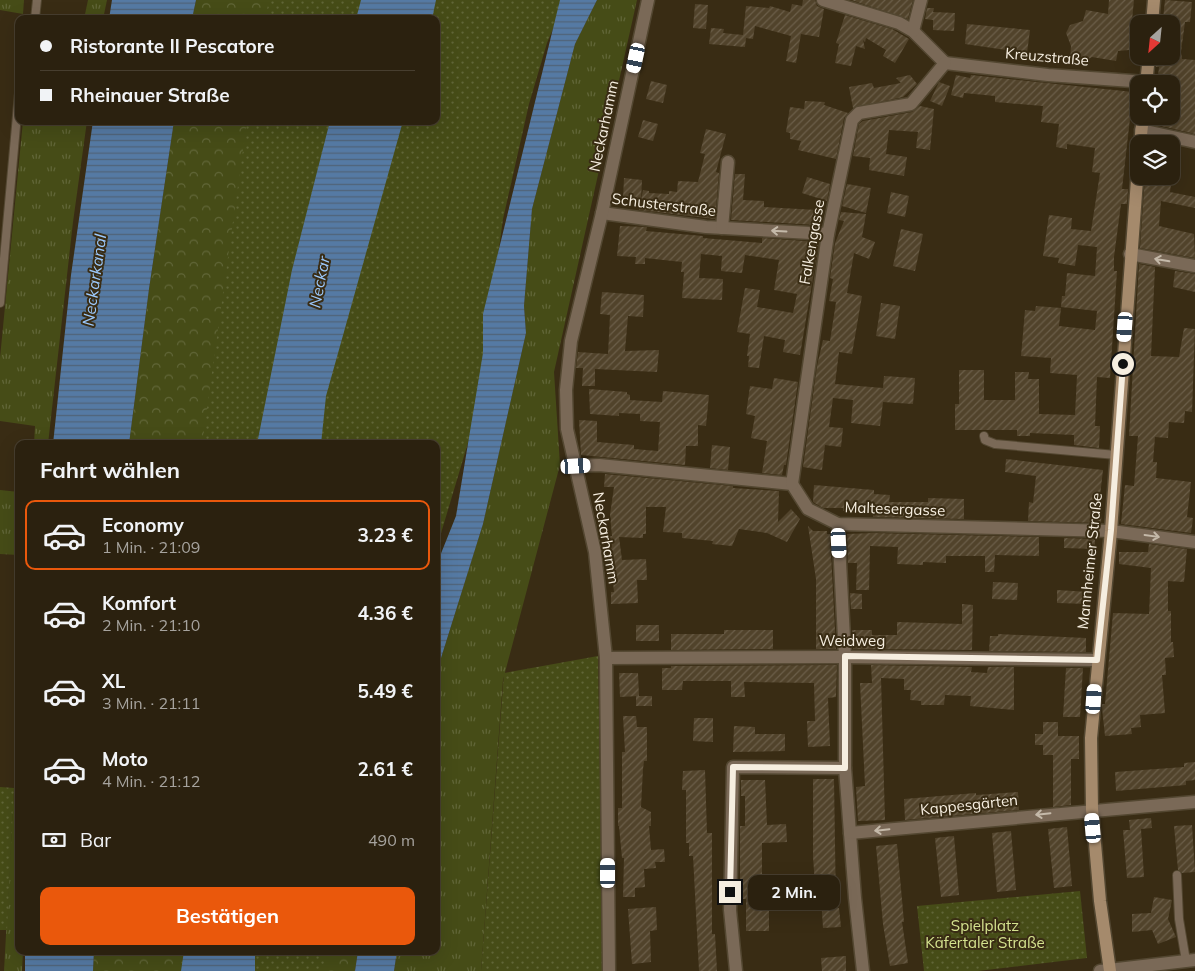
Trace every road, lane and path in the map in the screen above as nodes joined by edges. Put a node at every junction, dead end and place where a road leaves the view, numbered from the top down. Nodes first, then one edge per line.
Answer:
1 (37, 0) edge
2 (648, 0) edge
3 (823, 0) edge
4 (921, 0) edge
5 (1154, 0) edge
6 (35, 15) edge
7 (1153, 15) edge
8 (913, 31) junction
9 (945, 63) junction
10 (1130, 82) edge
11 (16, 125) edge
12 (1142, 125) edge
13 (1141, 130) junction
14 (1141, 135) edge
15 (1195, 142) edge
16 (728, 162) dead end
17 (1136, 185) edge
18 (602, 214) junction
19 (722, 228) junction
20 (828, 234) junction
21 (1130, 254) junction
22 (1195, 266) edge
23 (0, 303) edge
24 (984, 436) dead end
25 (1116, 455) junction
26 (576, 466) junction
27 (792, 484) junction
28 (838, 524) junction
29 (1111, 530) junction
30 (1195, 542) edge
31 (845, 656) junction
32 (606, 658) junction
33 (1097, 660) junction
34 (845, 768) junction
35 (1195, 802) edge
36 (1092, 809) junction
37 (850, 833) junction
38 (1177, 875) dead end
39 (1190, 961) edge
40 (609, 971) edge
41 (736, 971) edge
42 (863, 971) edge
43 (1106, 971) edge

1 - 6 lane
2 - 18 street, Neckarhamm
3 - 8 street
4 - 8 street
5 - 7 street
8 - 9 street
9 - 10 street, Kreuzstraße
9 - 20 street, Falkengasse
11 - 23 lane
12 - 13 street
13 - 14 street
13 - 15 street
16 - 19 street, Schusterstraße
17 - 21 street, Mannheimer Straße
18 - 19 street, Schusterstraße
18 - 26 street, Neckarhamm
20 -> 19 street, Schusterstraße
20 - 27 street, Falkengasse
22 -> 21 street
21 - 25 street, Mannheimer Straße
24 - 25 lane
25 - 29 street, Mannheimer Straße
26 - 27 street
26 - 32 street, Neckarhamm
27 - 28 street, Maltesergasse
28 - 29 street, Maltesergasse
28 - 31 street
29 -> 30 street, Maltesergasse
29 - 33 street, Mannheimer Straße
31 - 32 street, Weidweg
31 - 33 street, Weidweg
31 - 34 street
32 - 40 street, Neckarhamm
33 - 36 street, Mannheimer Straße
34 - 37 street
34 - 41 street
35 - 36 street, Kappesgärten
36 -> 37 street, Kappesgärten
36 - 43 street, Mannheimer Straße
37 - 42 street
38 - 39 lane
39 - 43 street

